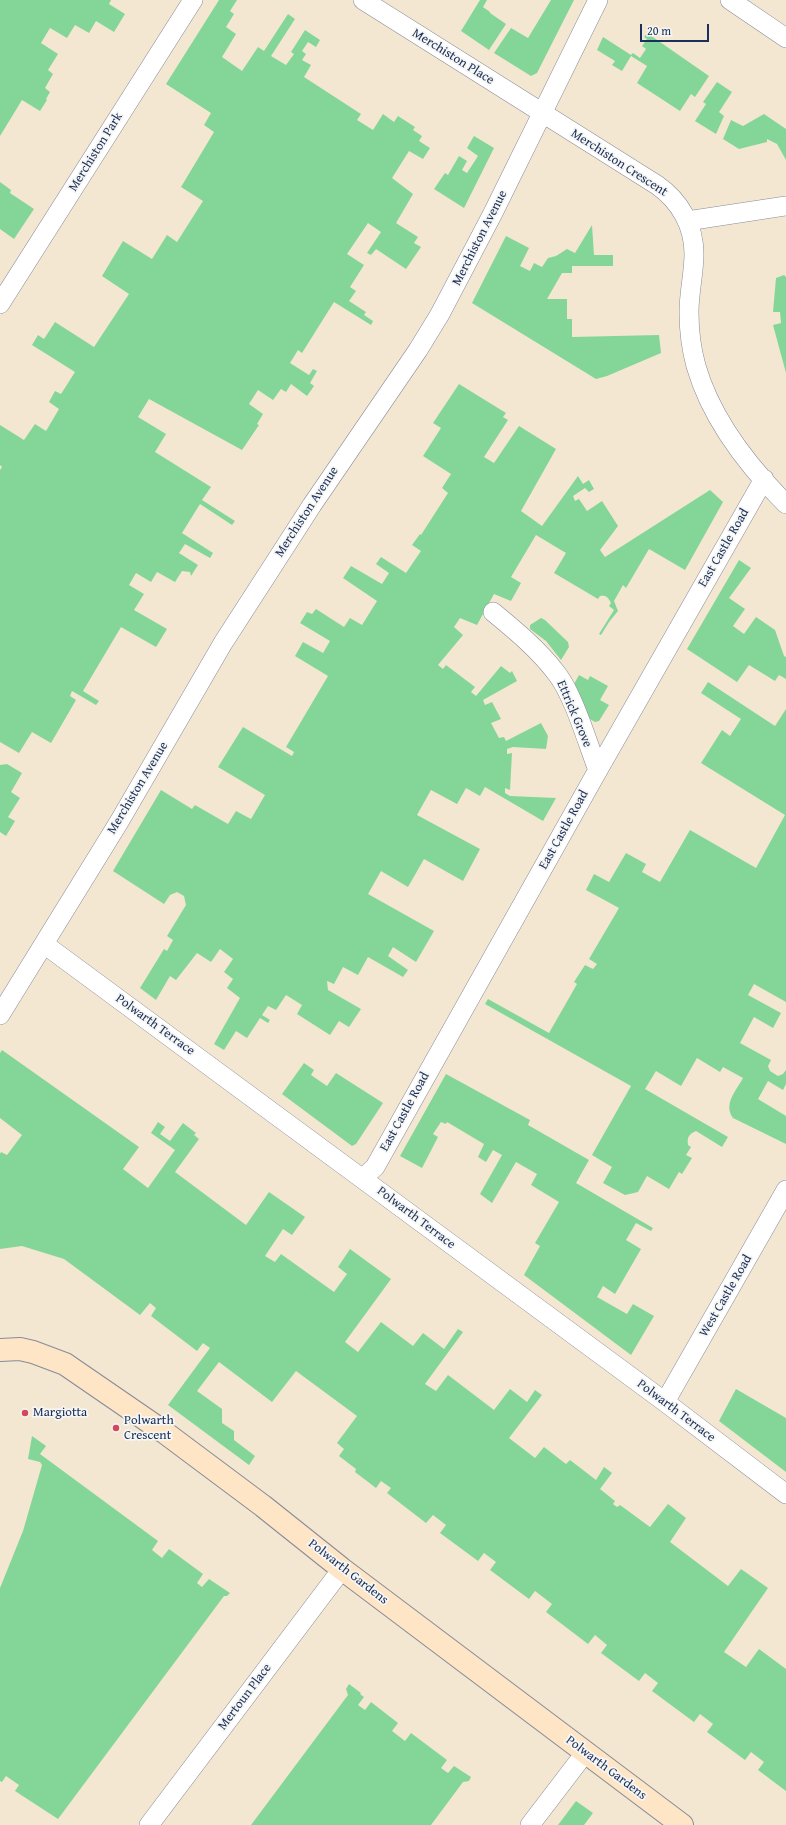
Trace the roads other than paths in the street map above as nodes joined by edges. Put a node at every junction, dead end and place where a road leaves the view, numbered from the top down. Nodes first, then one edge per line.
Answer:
1 (193, 0) edge
2 (363, 0) edge
3 (598, 0) edge
4 (730, 0) edge
5 (786, 38) edge
6 (542, 114) junction
7 (786, 206) edge
8 (688, 221) junction
9 (0, 304) edge
10 (764, 479) junction
11 (786, 504) edge
12 (493, 612) dead end
13 (598, 770) junction
14 (44, 944) junction
15 (0, 1014) edge
16 (363, 1178) junction
17 (786, 1190) edge
18 (0, 1350) edge
19 (665, 1402) junction
20 (786, 1494) edge
21 (342, 1569) junction
22 (585, 1753) junction
23 (149, 1825) edge
24 (530, 1825) edge
25 (682, 1825) edge

1 - 9 street, Merchiston Park
2 - 6 street, Merchiston Place
3 - 6 street, Merchiston Avenue
4 - 5 street
6 - 8 street, Merchiston Crescent
6 - 14 street, Merchiston Avenue
7 - 8 street
8 - 10 street, Merchiston Crescent
10 - 11 street, Merchiston Crescent
10 - 13 street, East Castle Road
12 - 13 street, Ettrick Grove
13 - 16 street, East Castle Road
14 - 15 street, Merchiston Avenue
14 - 16 street, Polwarth Terrace
16 - 19 street, Polwarth Terrace
17 - 19 street, West Castle Road
18 - 21 street, Polwarth Gardens
19 - 20 street, Polwarth Terrace
21 - 22 street, Polwarth Gardens
21 - 23 street, Mertoun Place
22 - 24 street
22 - 25 street, Polwarth Gardens

